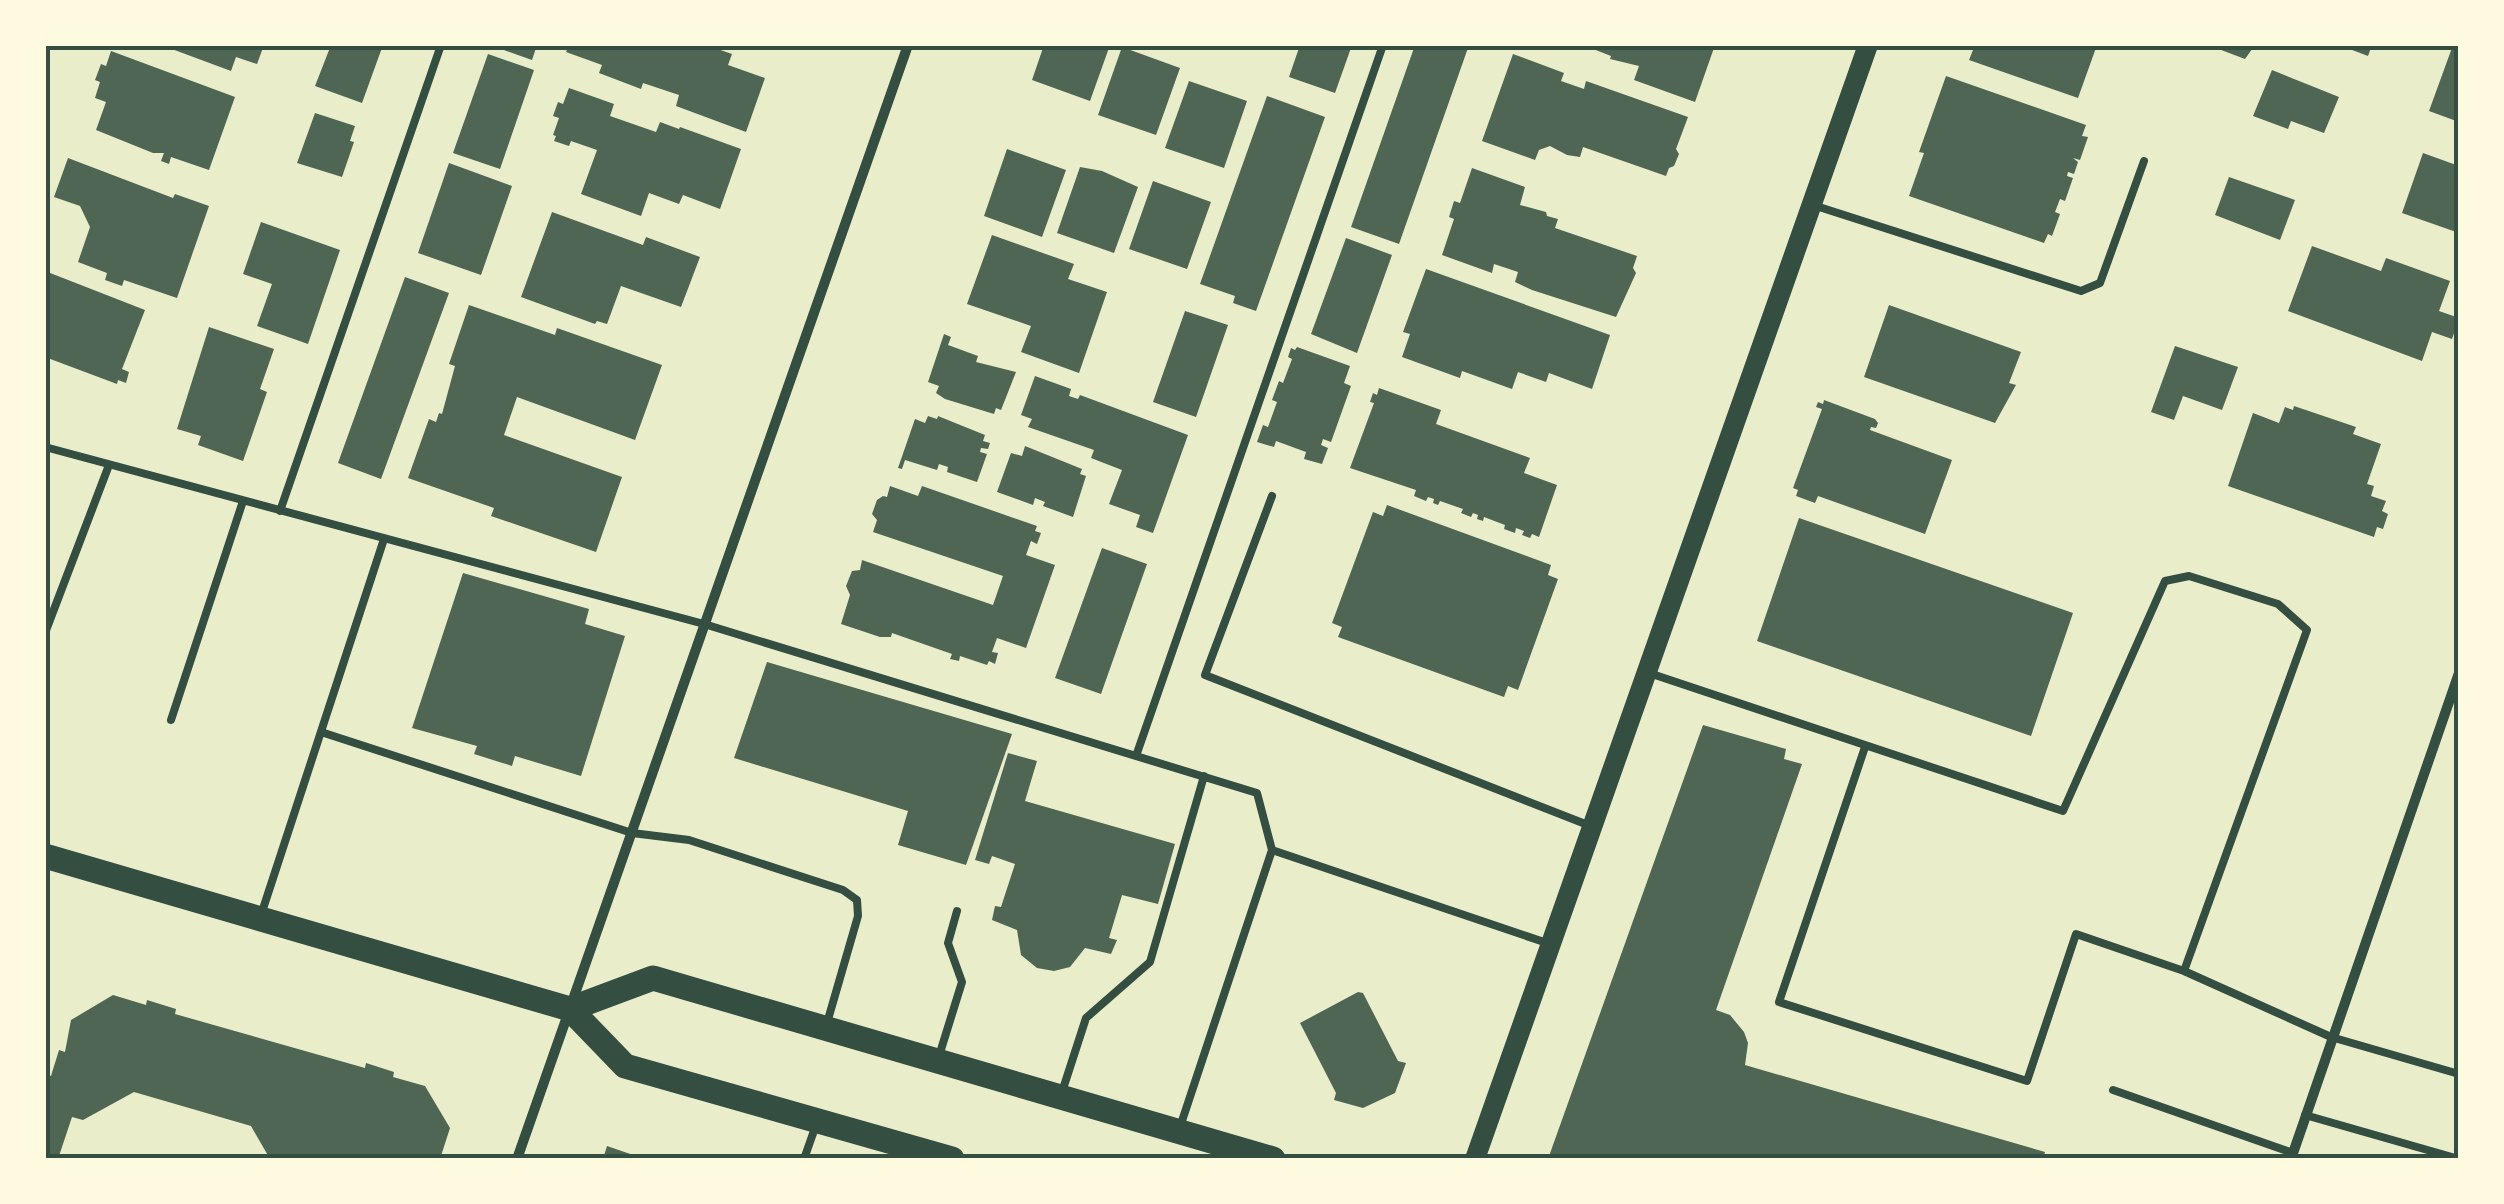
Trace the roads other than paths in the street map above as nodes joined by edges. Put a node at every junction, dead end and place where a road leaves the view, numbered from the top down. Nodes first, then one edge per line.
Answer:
1 (442, 45) edge
2 (908, 45) edge
3 (1382, 45) edge
4 (1868, 45) edge
5 (2144, 161) dead end
6 (1812, 204) junction
7 (45, 447) edge
8 (109, 465) junction
9 (1272, 496) dead end
10 (243, 501) junction
11 (280, 511) junction
12 (384, 539) junction
13 (704, 624) junction
14 (45, 633) edge
15 (1646, 672) junction
16 (2459, 673) edge
17 (171, 720) dead end
18 (321, 732) junction
19 (1866, 747) junction
20 (1136, 756) junction
21 (1204, 776) junction
22 (1593, 826) junction
23 (632, 833) junction
24 (1272, 850) junction
25 (45, 856) edge
26 (957, 911) dead end
27 (260, 918) junction
28 (1550, 945) junction
29 (2184, 971) junction
30 (570, 1009) junction
31 (826, 1028) junction
32 (2332, 1037) junction
33 (938, 1061) junction
34 (2459, 1074) edge
35 (2113, 1090) dead end
36 (1061, 1096) junction
37 (2305, 1116) junction
38 (818, 1121) junction
39 (1179, 1131) junction
40 (2292, 1156) edge
41 (2459, 1158) edge
42 (517, 1159) edge
43 (804, 1159) edge
44 (952, 1159) edge
45 (1273, 1159) edge
46 (1475, 1159) edge

1 - 11 lane
2 - 13 street
3 - 20 lane
4 - 6 main road
5 - 6 lane
6 - 15 main road
7 - 8 lane
8 - 10 lane
8 - 14 lane
9 - 22 lane
10 - 11 lane
10 - 17 lane
11 - 12 lane
12 - 13 lane
12 - 18 lane
13 - 20 lane
13 - 23 street
15 - 19 lane
15 - 22 main road
16 - 32 street
18 - 23 lane
18 - 27 lane
19 - 29 lane
19 - 29 lane
20 - 21 lane
21 - 24 lane
21 - 36 lane
22 - 28 main road
23 - 30 street
23 - 31 lane
24 - 28 lane
24 - 39 lane
25 - 27 main road
26 - 33 lane
27 - 30 main road
28 - 46 main road
29 - 32 lane
30 - 31 main road
30 - 38 main road
30 - 42 street
31 - 33 main road
32 - 34 lane
32 - 37 street
33 - 36 main road
35 - 40 lane
36 - 39 main road
37 - 40 street
37 - 41 lane
38 - 43 lane
38 - 44 main road
39 - 45 main road

